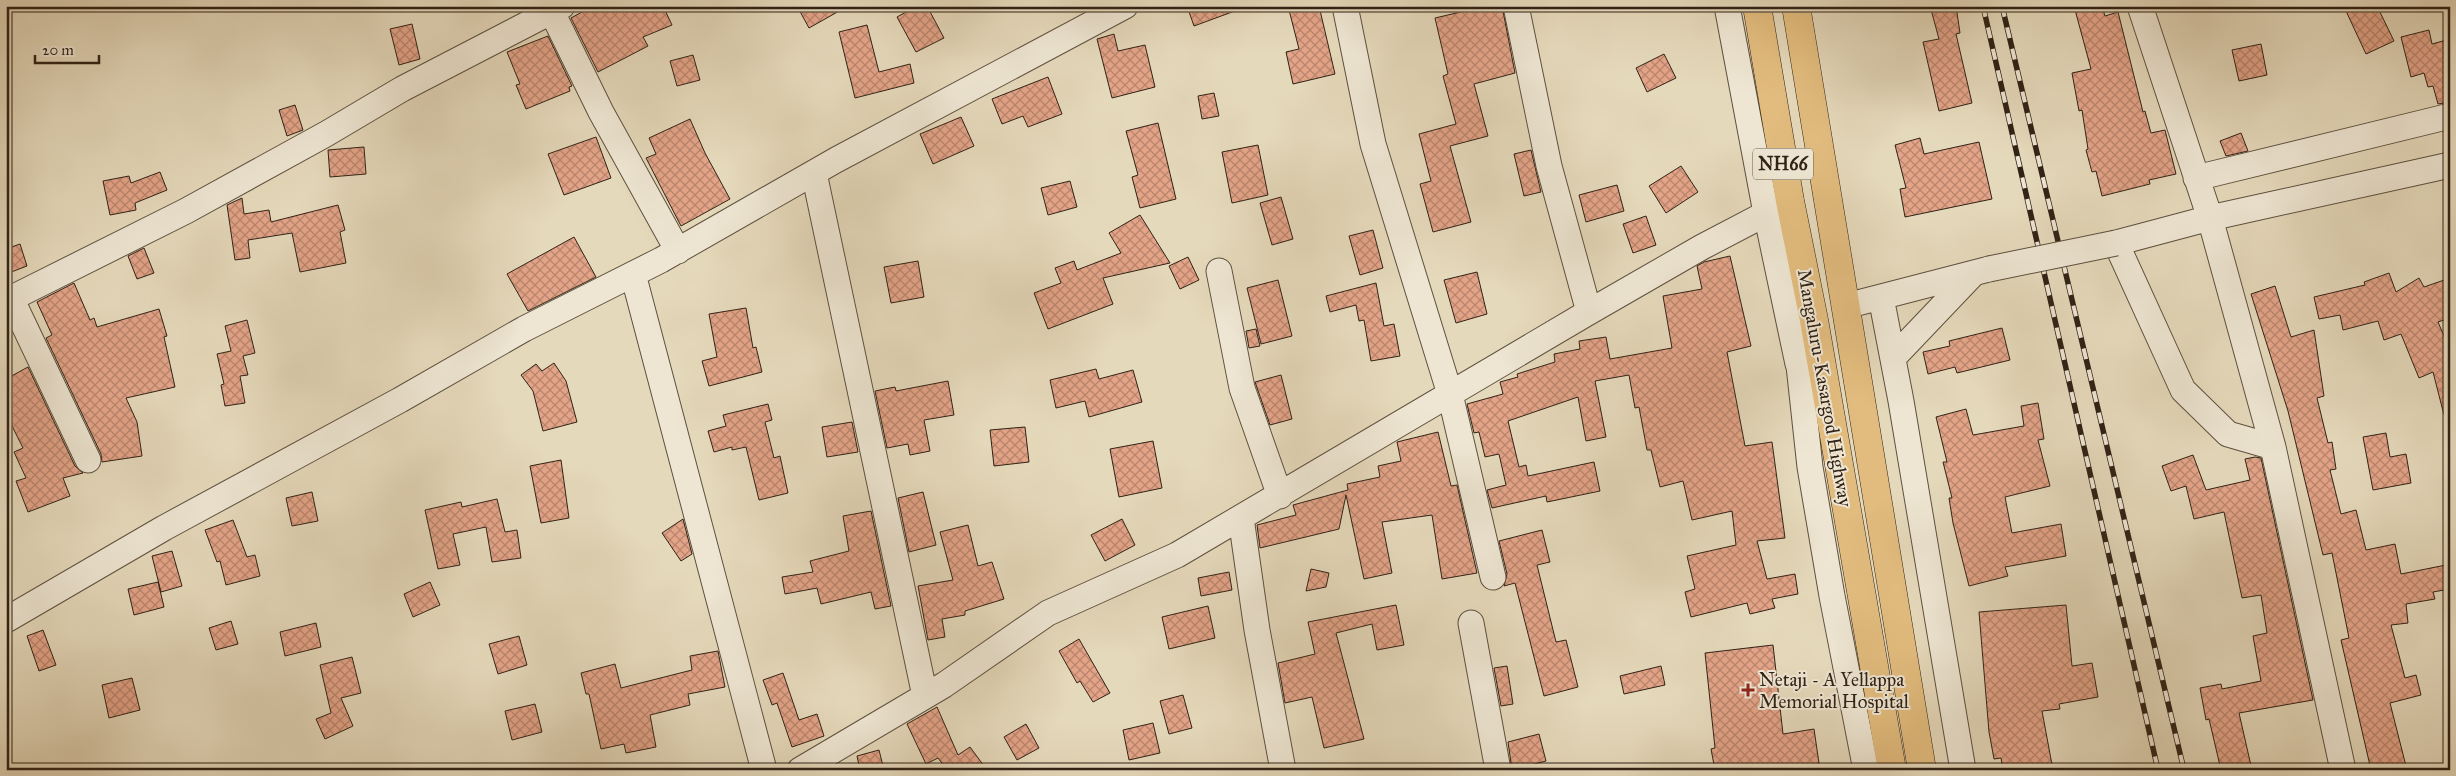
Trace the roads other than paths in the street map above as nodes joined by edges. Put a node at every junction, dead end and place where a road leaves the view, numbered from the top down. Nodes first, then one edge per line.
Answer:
1 (1126, 6) edge
2 (1345, 6) edge
3 (1516, 6) edge
4 (1727, 6) edge
5 (1757, 6) edge
6 (1796, 6) edge
7 (2140, 6) edge
8 (554, 8) edge
9 (2450, 116) edge
10 (2450, 165) edge
11 (814, 173) junction
12 (2196, 178) junction
13 (1778, 207) junction
14 (2210, 218) junction
15 (2116, 242) junction
16 (678, 251) junction
17 (1218, 271) dead end
18 (1981, 271) junction
19 (634, 274) junction
20 (1882, 297) junction
21 (8, 299) edge
22 (1846, 306) junction
23 (1589, 312) junction
24 (1814, 320) junction
25 (1893, 358) junction
26 (1799, 366) junction
27 (1450, 394) junction
28 (2273, 447) junction
29 (88, 460) dead end
30 (1280, 496) junction
31 (1241, 518) junction
32 (1493, 577) dead end
33 (6, 620) edge
34 (1471, 623) dead end
35 (925, 696) junction
36 (764, 770) edge
37 (800, 770) edge
38 (1283, 770) edge
39 (1498, 770) edge
40 (1866, 770) edge
41 (1892, 770) edge
42 (1922, 770) edge
43 (1963, 770) edge
44 (2343, 770) edge

1 - 11 street
2 - 27 street
3 - 23 street
4 - 13 street
5 - 13 highway, Mangaluru-Kasargod Highway / NH66
6 - 22 highway, Mangaluru-Kasargod Highway / NH66
7 - 12 street
8 - 16 street
8 - 21 street
9 - 12 street
10 - 14 street
11 - 16 street
11 - 35 street
12 - 14 street
13 - 23 street
13 - 24 highway, Mangaluru-Kasargod Highway / NH66
13 - 26 street
14 - 15 street
14 - 28 street
15 - 18 street, bridge
15 - 28 street
16 - 19 street
17 - 30 street
18 - 20 street
18 - 25 street
19 - 33 street
19 - 36 street
20 - 22 street
20 - 25 street
21 - 29 street
22 - 42 highway, Mangaluru-Kasargod Highway / NH66
23 - 27 street
24 - 26 street
24 - 41 highway, Mangaluru-Kasargod Highway / NH66
25 - 43 street
26 - 40 street
27 - 30 street
27 - 32 street
28 - 44 street
30 - 31 street
31 - 35 street
31 - 38 street
34 - 39 street
35 - 37 street

